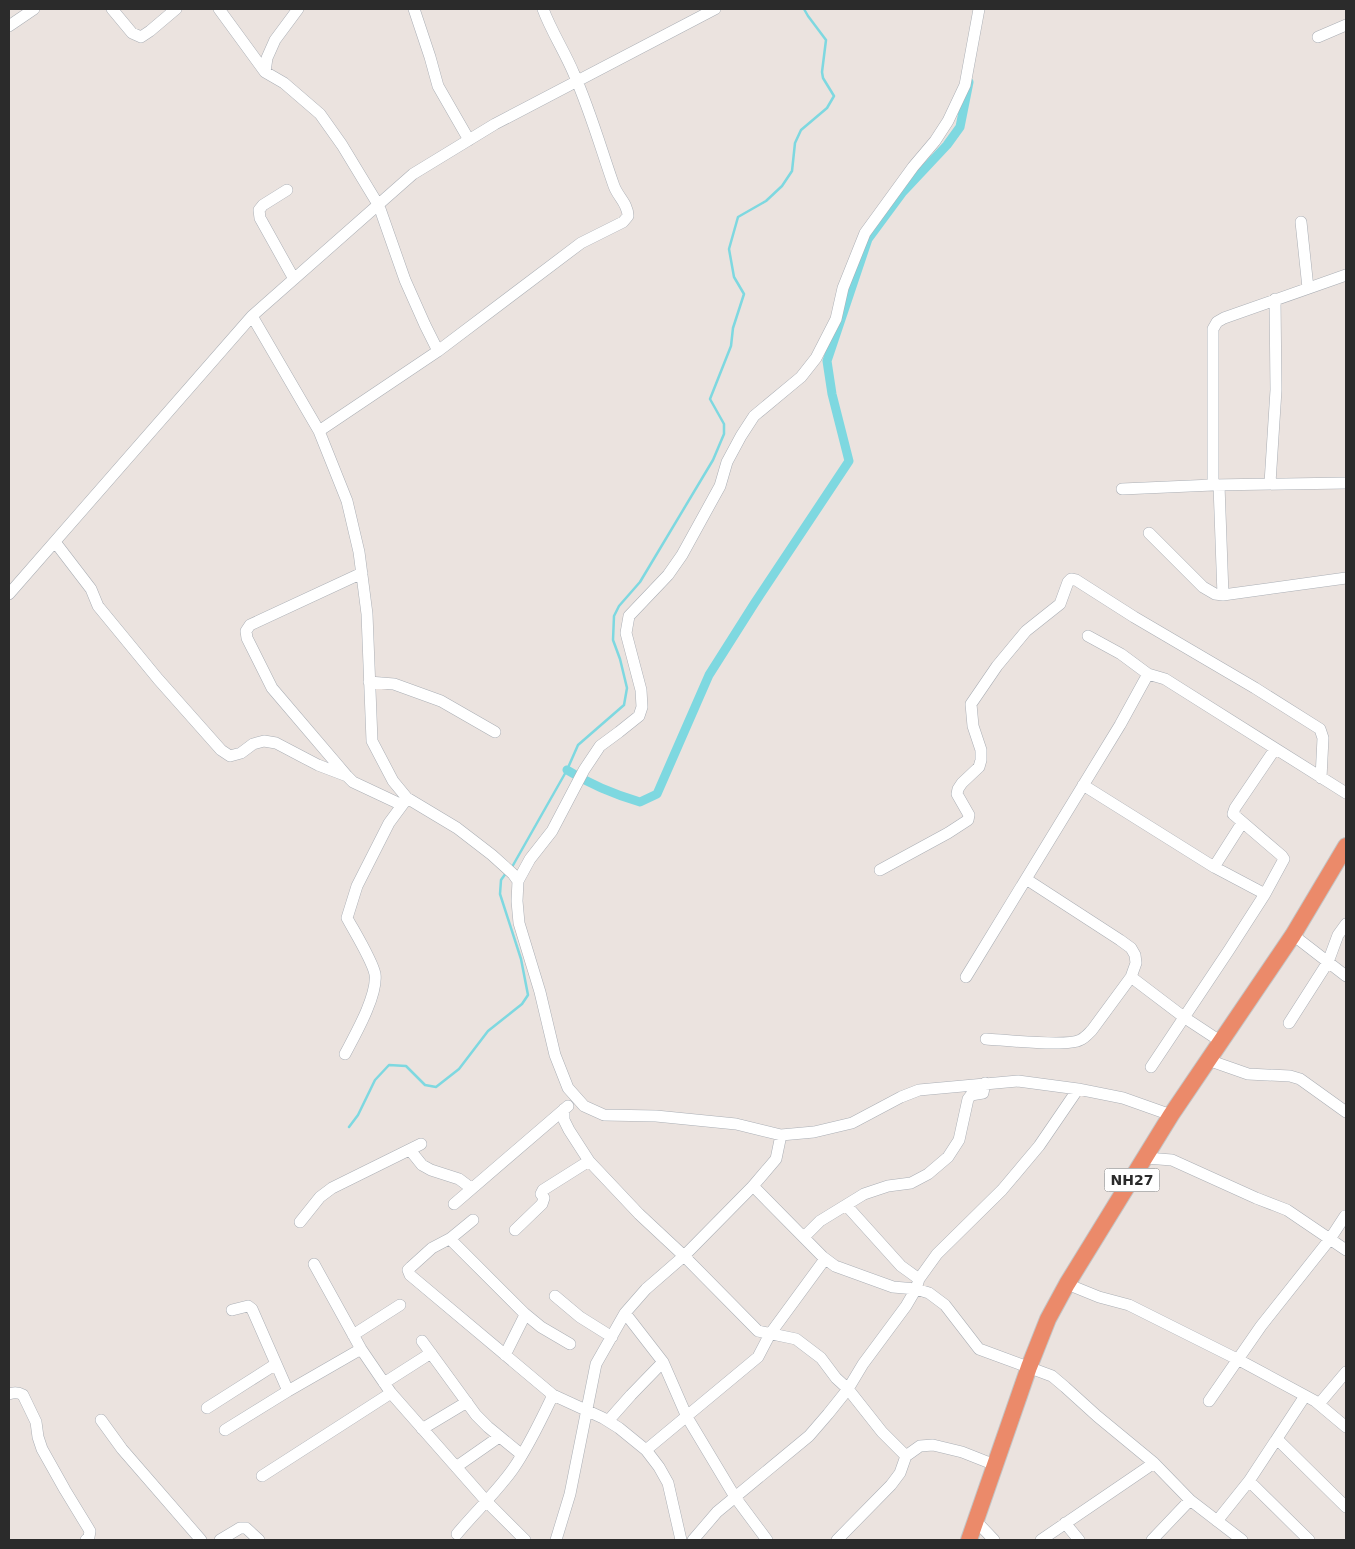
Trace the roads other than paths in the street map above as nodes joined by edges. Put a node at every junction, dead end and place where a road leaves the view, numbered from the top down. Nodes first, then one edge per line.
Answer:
1 (34, 9) edge
2 (112, 9) edge
3 (176, 9) edge
4 (218, 9) edge
5 (298, 9) edge
6 (414, 9) edge
7 (543, 9) edge
8 (715, 9) edge
9 (979, 9) edge
10 (1346, 25) edge
11 (9, 26) edge
12 (1318, 37) dead end
13 (265, 72) junction
14 (577, 81) junction
15 (469, 140) junction
16 (287, 190) dead end
17 (379, 206) junction
18 (1301, 222) dead end
19 (1346, 275) edge
20 (294, 279) junction
21 (1308, 288) junction
22 (1275, 299) junction
23 (252, 316) junction
24 (438, 351) junction
25 (319, 431) junction
26 (1346, 483) edge
27 (1270, 484) junction
28 (1216, 485) junction
29 (1122, 488) dead end
30 (1150, 533) dead end
31 (55, 542) junction
32 (362, 573) junction
33 (1346, 578) edge
34 (9, 594) edge
35 (1223, 595) junction
36 (1088, 636) dead end
37 (1148, 674) junction
38 (369, 682) junction
39 (495, 732) dead end
40 (1275, 749) junction
41 (347, 776) junction
42 (1320, 778) junction
43 (1083, 785) junction
44 (1346, 793) edge
45 (405, 802) junction
46 (1242, 823) junction
47 (1344, 855) edge
48 (1214, 867) junction
49 (880, 870) dead end
50 (515, 878) junction
51 (1026, 879) junction
52 (1264, 894) junction
53 (1346, 924) edge
54 (1294, 935) junction
55 (1328, 962) junction
56 (1346, 976) edge
57 (966, 977) dead end
58 (1131, 977) junction
59 (1185, 1018) junction
60 (1289, 1023) dead end
61 (986, 1039) dead end
62 (1220, 1041) junction
63 (345, 1054) dead end
64 (1208, 1060) junction
65 (1151, 1067) dead end
66 (985, 1083) junction
67 (1078, 1089) junction
68 (578, 1099) junction
69 (564, 1109) junction
70 (1346, 1112) edge
71 (1171, 1115) junction
72 (781, 1135) junction
73 (421, 1144) dead end
74 (410, 1150) junction
75 (1146, 1158) junction
76 (589, 1161) junction
77 (753, 1186) junction
78 (472, 1188) junction
79 (454, 1204) dead end
80 (846, 1205) junction
81 (1345, 1216) dead end
82 (474, 1220) dead end
83 (300, 1222) dead end
84 (515, 1230) dead end
85 (451, 1238) junction
86 (804, 1238) junction
87 (1330, 1239) junction
88 (1346, 1250) edge
89 (684, 1256) junction
90 (825, 1259) junction
91 (314, 1264) dead end
92 (918, 1284) junction
93 (1068, 1284) junction
94 (555, 1296) dead end
95 (400, 1305) dead end
96 (232, 1310) dead end
97 (524, 1313) junction
98 (625, 1313) junction
99 (770, 1334) junction
100 (354, 1335) junction
101 (612, 1337) junction
102 (422, 1341) dead end
103 (570, 1344) dead end
104 (361, 1349) junction
105 (431, 1353) junction
106 (504, 1355) junction
107 (1239, 1360) junction
108 (663, 1362) junction
109 (276, 1364) junction
110 (1029, 1368) junction
111 (1346, 1372) edge
112 (384, 1384) junction
113 (848, 1389) junction
114 (288, 1391) junction
115 (9, 1394) edge
116 (391, 1394) junction
117 (553, 1395) junction
118 (1305, 1396) junction
119 (1210, 1401) dead end
120 (467, 1402) junction
121 (1319, 1404) junction
122 (207, 1408) dead end
123 (588, 1410) junction
124 (687, 1417) junction
125 (101, 1420) dead end
126 (608, 1421) junction
127 (1346, 1427) edge
128 (422, 1429) junction
129 (225, 1430) dead end
130 (499, 1437) junction
131 (1277, 1439) junction
132 (646, 1450) junction
133 (522, 1455) junction
134 (906, 1456) junction
135 (1154, 1463) junction
136 (996, 1465) junction
137 (456, 1467) junction
138 (262, 1476) dead end
139 (1249, 1481) junction
140 (735, 1497) junction
141 (1190, 1500) junction
142 (487, 1502) junction
143 (1346, 1507) edge
144 (976, 1520) junction
145 (1217, 1521) junction
146 (1065, 1523) junction
147 (458, 1534) dead end
148 (86, 1540) edge
149 (201, 1540) edge
150 (220, 1540) edge
151 (259, 1540) edge
152 (525, 1540) edge
153 (556, 1540) edge
154 (681, 1540) edge
155 (694, 1540) edge
156 (767, 1540) edge
157 (837, 1540) edge
158 (969, 1540) edge
159 (994, 1540) edge
160 (1042, 1540) edge
161 (1079, 1540) edge
162 (1152, 1540) edge
163 (1242, 1540) edge
164 (1309, 1540) edge

1 - 11 street
2 - 3 street
4 - 13 street
5 - 13 street
6 - 15 street
7 - 14 street
8 - 14 street
9 - 50 street
10 - 12 street
13 - 17 street
14 - 15 street
14 - 24 street
15 - 17 street
16 - 20 street
17 - 20 street
17 - 24 street
18 - 21 street
19 - 21 street
20 - 23 street
21 - 22 street
22 - 27 street
22 - 28 street
23 - 25 street
23 - 31 street
24 - 25 street
25 - 32 street
26 - 27 street
27 - 28 street
28 - 29 street
28 - 35 street
30 - 35 street
31 - 34 street
31 - 41 street
32 - 38 street
32 - 41 street
33 - 35 street
36 - 37 street
37 - 40 street
37 - 43 street
38 - 39 street
38 - 45 street
40 - 42 street
40 - 46 street
41 - 45 street
42 - 44 street
42 - 49 street
43 - 48 street
43 - 51 street
45 - 50 street
45 - 63 street
46 - 48 street
46 - 52 street
47 - 54 highway, NH27
48 - 52 street
50 - 68 street
51 - 57 street
51 - 58 street
52 - 59 street
53 - 55 street
54 - 55 street
54 - 62 highway, NH27
55 - 56 street
55 - 60 street
58 - 59 street
58 - 61 street
59 - 62 street
59 - 65 street
62 - 64 highway, NH27
64 - 70 street
64 - 71 highway, NH27
66 - 67 street
66 - 72 street
66 - 80 street
67 - 71 street
67 - 92 street
68 - 69 street
68 - 72 street
69 - 76 street
69 - 78 street
71 - 75 highway, NH27
72 - 77 street
73 - 74 street
74 - 78 street
74 - 83 street
75 - 87 street
75 - 93 highway, NH27
76 - 84 street
76 - 89 street
77 - 86 street
77 - 89 street
78 - 79 street
80 - 86 street
80 - 92 street
81 - 87 street
82 - 85 street
85 - 97 street
85 - 106 street
86 - 90 street
87 - 88 street
87 - 107 street
89 - 98 street
89 - 99 street
90 - 92 street
90 - 99 street
91 - 100 street
92 - 110 street
92 - 113 street
93 - 107 street
93 - 110 highway, NH27
94 - 101 street
95 - 100 street
96 - 109 street
97 - 103 street
97 - 106 street
98 - 101 street
98 - 108 street
99 - 113 street
99 - 124 street
100 - 104 street
101 - 123 street
102 - 105 street
104 - 112 street
104 - 114 street
105 - 112 street
105 - 120 street
106 - 117 street
107 - 118 street
107 - 119 street
108 - 124 street
108 - 126 street
109 - 114 street
109 - 122 street
110 - 135 street
110 - 136 highway, NH27
111 - 121 street
112 - 116 street
113 - 134 street
113 - 140 street
114 - 129 street
115 - 148 street
116 - 128 street
116 - 138 street
117 - 123 street
117 - 133 street
118 - 121 street
118 - 131 street
120 - 128 street
120 - 130 street
121 - 127 street
123 - 126 street
123 - 153 street
124 - 132 street
124 - 140 street
125 - 149 street
126 - 132 street
128 - 137 street
130 - 133 street
130 - 137 street
131 - 139 street
131 - 143 street
132 - 154 street
133 - 142 street
134 - 136 street
134 - 157 street
135 - 141 street
135 - 146 street
136 - 144 highway, NH27
137 - 142 street
139 - 145 street
139 - 164 street
140 - 155 street
140 - 156 street
141 - 145 street
141 - 162 street
142 - 147 street
142 - 152 street
144 - 158 highway, NH27
144 - 159 street
145 - 163 street
146 - 160 street
146 - 161 street
150 - 151 street

